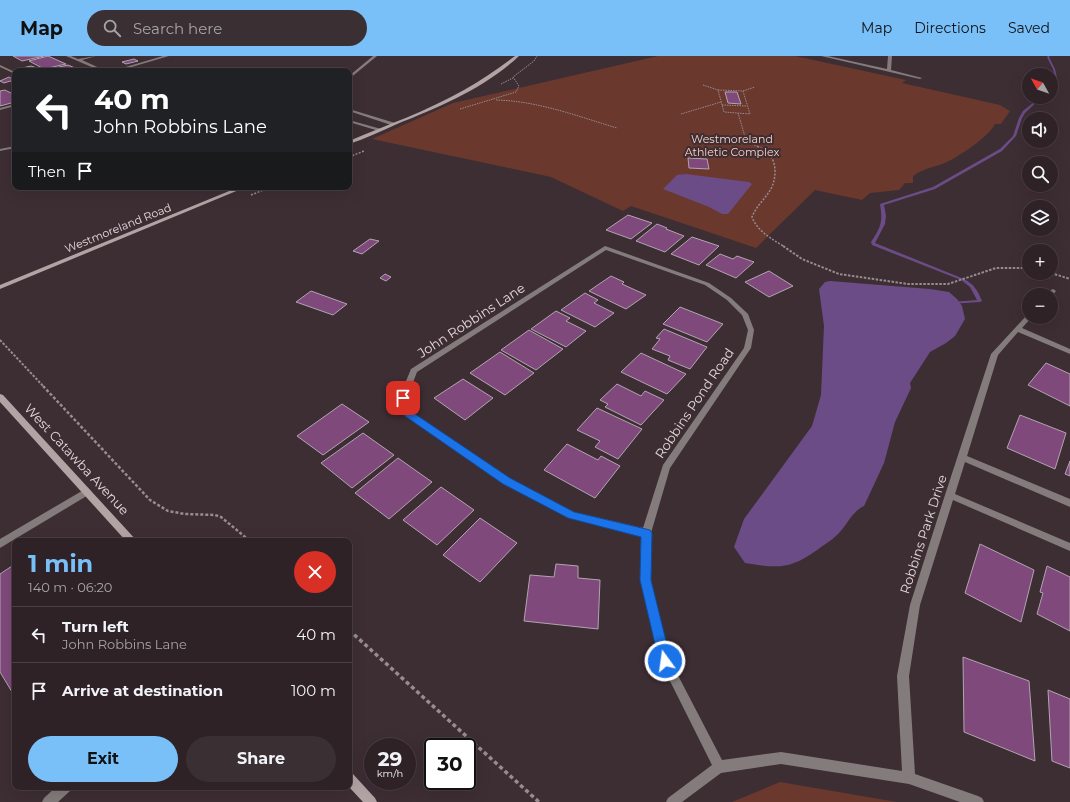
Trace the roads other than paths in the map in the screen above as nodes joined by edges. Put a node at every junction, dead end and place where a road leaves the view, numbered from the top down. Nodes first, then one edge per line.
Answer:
1 (68, 56) edge
2 (94, 56) edge
3 (167, 56) edge
4 (374, 56) edge
5 (517, 56) edge
6 (823, 56) edge
7 (890, 56) edge
8 (78, 60) junction
9 (0, 66) edge
10 (97, 68) edge
11 (125, 68) edge
12 (889, 71) junction
13 (12, 72) edge
14 (352, 75) edge
15 (920, 78) dead end
16 (12, 106) edge
17 (0, 109) edge
18 (352, 111) edge
19 (352, 122) edge
20 (393, 124) junction
21 (379, 130) junction
22 (352, 142) edge
23 (12, 148) edge
24 (0, 150) edge
25 (236, 190) edge
26 (605, 248) joint
27 (0, 287) edge
28 (1022, 324) edge
29 (1017, 329) junction
30 (1070, 352) edge
31 (0, 397) edge
32 (962, 457) junction
33 (87, 492) junction
34 (949, 495) junction
35 (1070, 503) edge
36 (646, 533) junction
37 (129, 538) edge
38 (0, 544) edge
39 (1070, 547) edge
40 (719, 767) junction
41 (909, 778) junction
42 (352, 781) edge
43 (62, 790) edge
44 (48, 802) edge
45 (371, 802) edge
46 (672, 802) edge
47 (978, 802) edge

1 - 8 street
2 - 8 street
3 - 11 street
4 - 14 street
5 - 20 street
6 - 12 street
7 - 12 street
8 - 10 street
9 - 13 street
12 - 15 street
16 - 17 street
18 - 20 street
19 - 21 street
20 - 21 street
21 - 22 street
23 - 24 street
25 - 27 street, Westmoreland Road
26 - 36 street, Robbins Pond Road
26 - 36 street, John Robbins Lane
28 - 29 street, Robbins Park Drive
29 - 30 street
29 - 32 street, Robbins Park Drive
31 - 33 street, West Catawba Avenue
32 - 34 street, Robbins Park Drive
32 - 35 street
33 - 37 street, West Catawba Avenue
33 - 38 street
34 - 39 street
34 - 41 street, Robbins Park Drive
36 - 40 street, Robbins Pond Road
40 - 41 street
40 - 46 street
41 - 47 street
42 - 45 street
43 - 44 street

